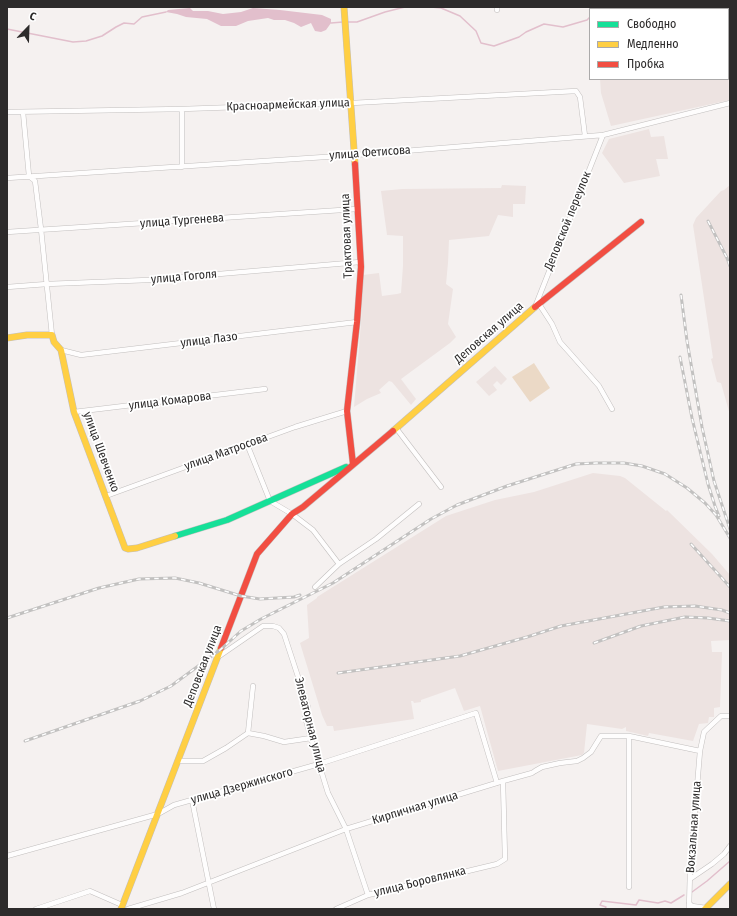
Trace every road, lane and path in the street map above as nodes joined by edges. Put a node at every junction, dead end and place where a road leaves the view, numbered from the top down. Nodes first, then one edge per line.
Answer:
1 (344, 7) edge
2 (352, 102) junction
3 (730, 103) edge
4 (182, 109) junction
5 (7, 112) edge
6 (23, 112) junction
7 (602, 135) junction
8 (585, 136) junction
9 (355, 155) junction
10 (182, 166) junction
11 (29, 176) junction
12 (7, 178) edge
13 (357, 209) junction
14 (641, 222) dead end
15 (41, 229) junction
16 (7, 232) edge
17 (360, 262) junction
18 (47, 284) junction
19 (7, 287) edge
20 (537, 306) junction
21 (357, 322) junction
22 (52, 335) junction
23 (7, 338) edge
24 (61, 350) junction
25 (265, 390) dead end
26 (612, 409) dead end
27 (347, 411) junction
28 (74, 412) junction
29 (396, 428) junction
30 (247, 444) junction
31 (353, 464) junction
32 (441, 487) dead end
33 (106, 496) junction
34 (270, 501) junction
35 (419, 504) dead end
36 (292, 514) junction
37 (136, 548) joint
38 (339, 564) junction
39 (315, 587) dead end
40 (218, 657) junction
41 (253, 686) dead end
42 (730, 716) edge
43 (248, 733) junction
44 (629, 736) junction
45 (311, 738) junction
46 (700, 751) junction
47 (178, 761) junction
48 (319, 764) junction
49 (503, 781) junction
50 (497, 783) junction
51 (192, 800) junction
52 (158, 814) junction
53 (346, 829) junction
54 (730, 846) edge
55 (7, 856) edge
56 (690, 879) junction
57 (208, 883) junction
58 (730, 884) edge
59 (629, 887) dead end
60 (368, 895) junction
61 (689, 902) junction
62 (121, 907) edge
63 (36, 909) edge
64 (128, 909) edge
65 (214, 909) edge
66 (336, 909) edge
67 (689, 909) edge
68 (706, 909) edge

1 - 2 street, Трактовая улица
2 - 4 street, Красноармейская улица
2 - 8 street, Красноармейская улица
2 - 9 street, Трактовая улица
3 - 7 street, улица Фетисова
4 - 6 street, Красноармейская улица
4 - 10 street
5 - 6 street, Красноармейская улица
6 - 11 street
7 - 8 street, улица Фетисова
7 - 20 street, Деповской переулок
8 - 9 street, улица Фетисова
9 - 10 street, улица Фетисова
9 - 13 street, Трактовая улица
10 - 11 street, улица Фетисова
11 - 12 street, улица Фетисова
11 - 15 street
13 - 15 street, улица Тургенева
13 - 17 street, Трактовая улица
14 - 20 street, Деповская улица
15 - 16 street, улица Тургенева
15 - 18 street
17 - 18 street, улица Гоголя
17 - 21 street, Трактовая улица
18 - 19 street, улица Гоголя
18 - 22 street
20 - 26 street
20 - 29 street, Деповская улица
21 - 24 street, улица Лазо
21 - 27 street, Трактовая улица
22 - 23 street
22 - 24 street, улица Шевченко
24 - 28 street, улица Шевченко
25 - 28 street, улица Комарова
27 - 30 street, улица Матросова
27 - 31 street, Трактовая улица
28 - 33 street, улица Шевченко
29 - 31 street, Деповская улица
29 - 32 street
30 - 33 street, улица Матросова
30 - 34 street
31 - 34 street, Деповская улица
31 - 36 street, Деповская улица
33 - 37 street, улица Шевченко
34 - 36 street
34 - 37 street, Деповская улица
35 - 38 street
36 - 38 street
36 - 40 street, Деповская улица
38 - 39 street
40 - 45 street, Элеваторная улица
40 - 47 street, Деповская улица
41 - 43 street
42 - 46 street, Вокзальная улица
43 - 45 street
43 - 47 street
44 - 46 street, Кирпичная улица
44 - 49 street, Кирпичная улица
44 - 59 street
45 - 48 street, Элеваторная улица
46 - 56 street, Вокзальная улица
47 - 52 street, Деповская улица
48 - 50 street, улица Дзержинского
48 - 51 street, улица Дзержинского
48 - 53 street, Элеваторная улица
49 - 50 street, Кирпичная улица
49 - 60 street, улица Боровлянка
50 - 53 street, Кирпичная улица
51 - 52 street, улица Дзержинского
51 - 57 street
52 - 55 street, улица Дзержинского
52 - 62 street, Деповская улица
53 - 57 street, Кирпичная улица
53 - 60 street, Элеваторная улица
54 - 56 street
56 - 61 street, Вокзальная улица
57 - 64 street, Кирпичная улица
57 - 65 street
58 - 68 street
60 - 66 street, улица Боровлянка
61 - 67 street, Вокзальная улица
61 - 68 street
62 - 63 street

